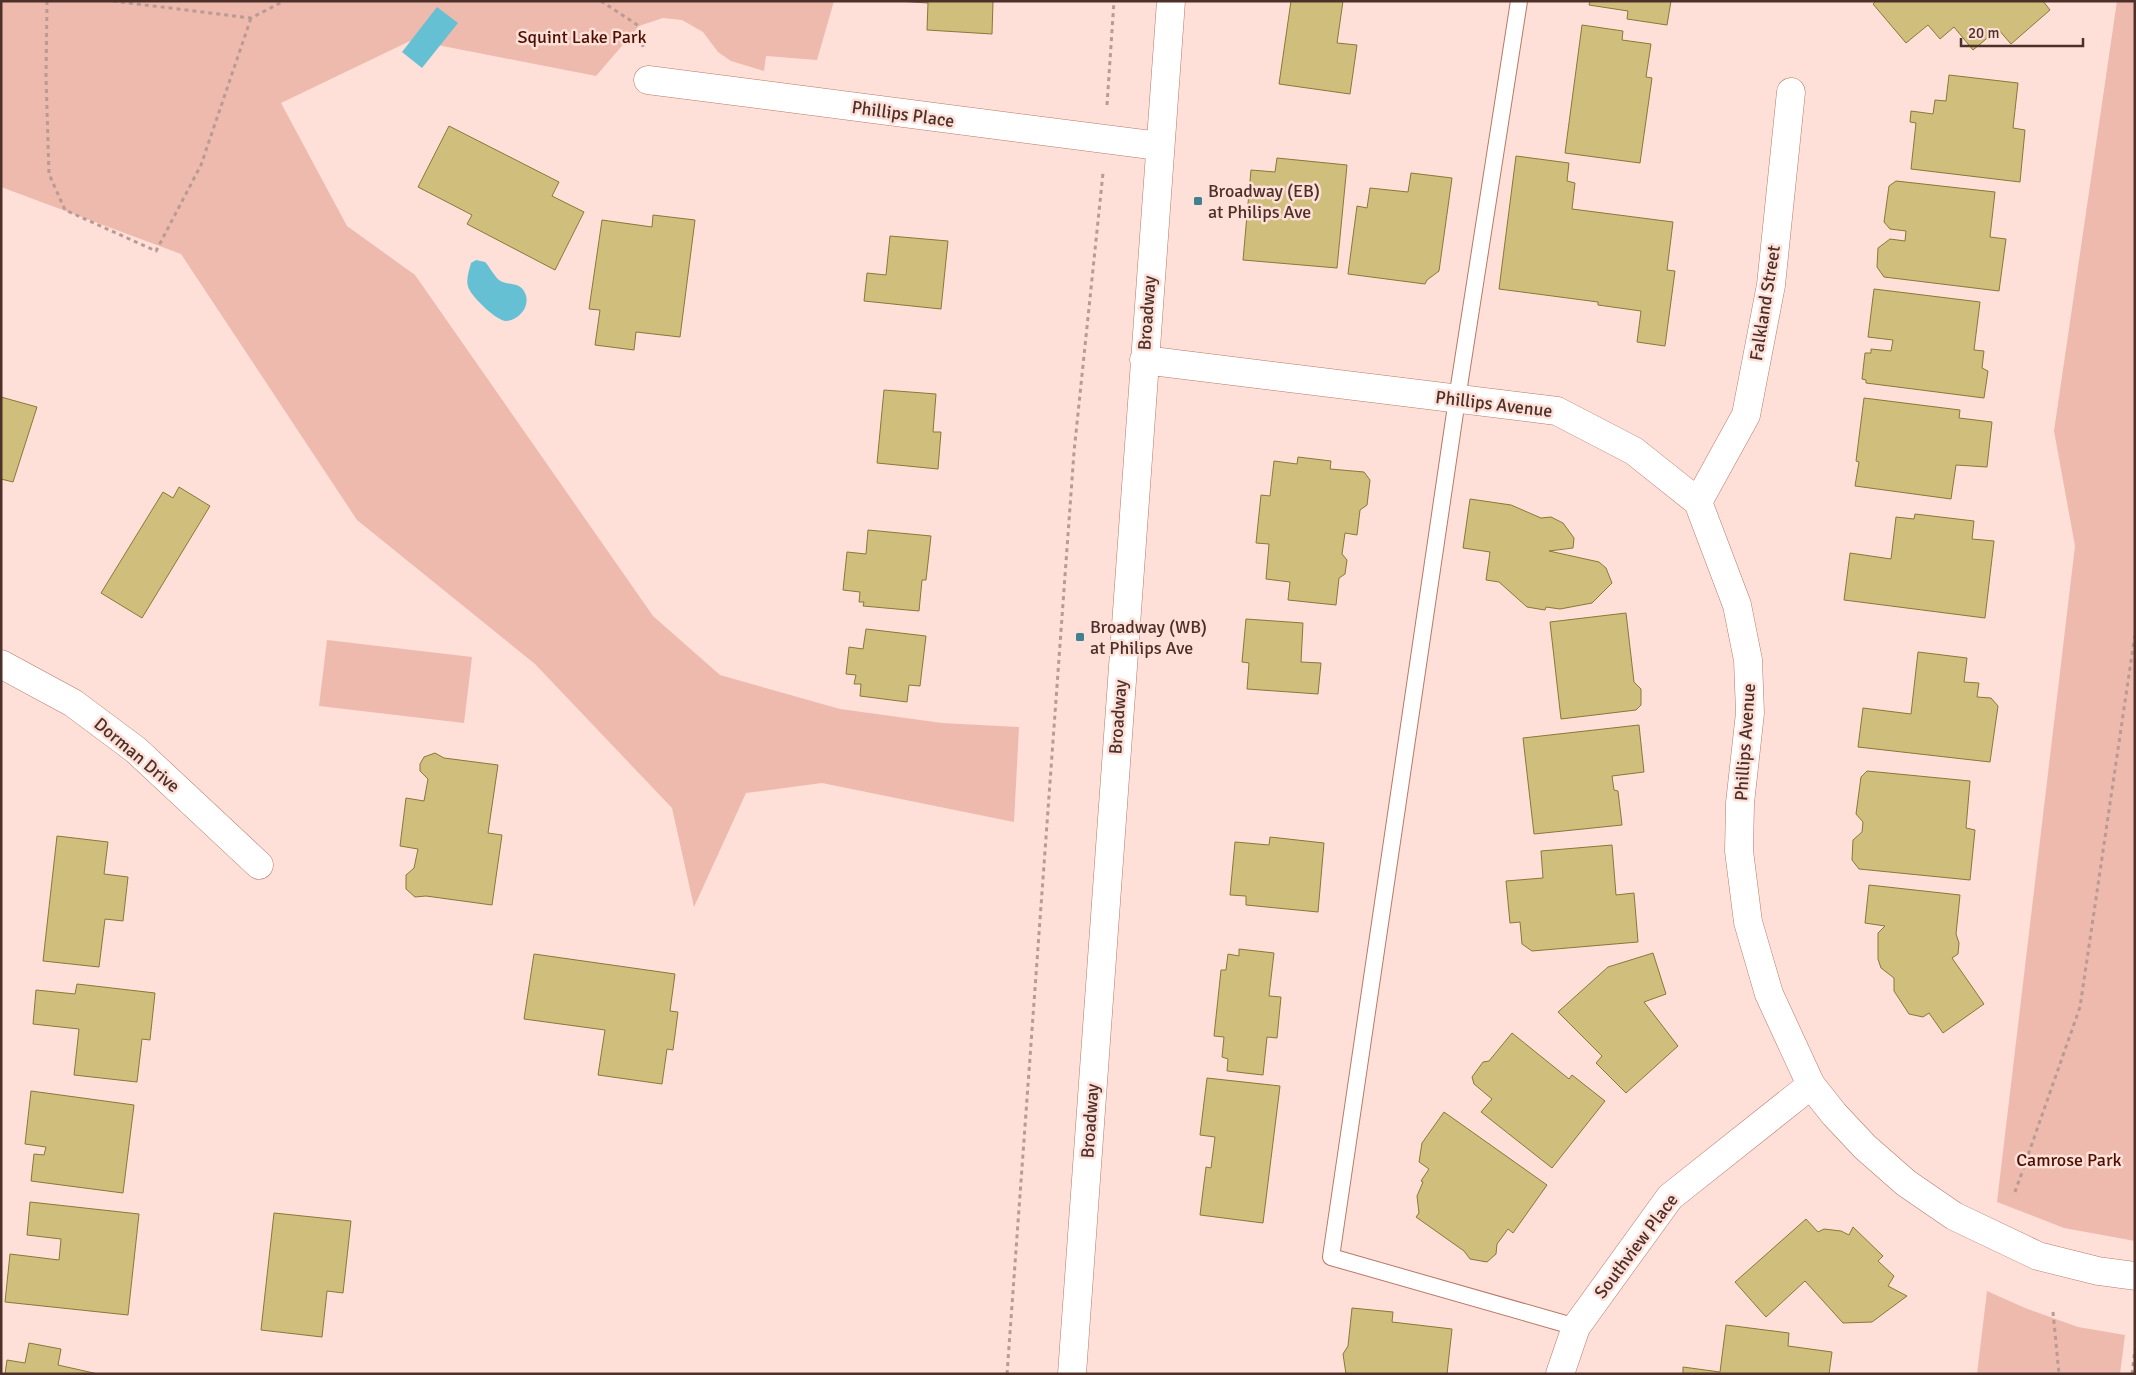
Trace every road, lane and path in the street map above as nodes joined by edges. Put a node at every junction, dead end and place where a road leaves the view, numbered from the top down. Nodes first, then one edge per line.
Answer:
1 (47, 1) edge
2 (113, 1) edge
3 (284, 1) edge
4 (601, 1) edge
5 (1114, 1) edge
6 (1171, 1) edge
7 (1519, 1) edge
8 (251, 18) junction
9 (648, 80) joint
10 (1791, 92) dead end
11 (1107, 101) dead end
12 (1159, 146) junction
13 (1103, 176) dead end
14 (1144, 360) junction
15 (1456, 399) junction
16 (1698, 502) junction
17 (2135, 634) edge
18 (1, 664) edge
19 (259, 865) dead end
20 (1811, 1085) junction
21 (2015, 1192) dead end
22 (2135, 1276) edge
23 (2053, 1312) dead end
24 (1576, 1327) junction
25 (2135, 1349) edge
26 (1007, 1374) edge
27 (1072, 1374) edge
28 (1560, 1374) edge
29 (2059, 1374) edge
30 (2132, 1374) edge

1 - 8 path
2 - 8 path
3 - 8 path
4 - 9 path
5 - 11 path
6 - 12 street, Broadway
7 - 15 lane
9 - 12 street, Phillips Place
10 - 16 street, Falkland Street
12 - 14 street, Broadway
13 - 26 path
14 - 15 street, Phillips Avenue
14 - 27 street, Broadway
15 - 16 street, Phillips Avenue
15 - 24 lane
16 - 20 street, Phillips Avenue
17 - 21 path
18 - 19 street, Dorman Drive
20 - 22 street, Phillips Avenue
20 - 24 street, Southview Place
23 - 29 path
24 - 28 street, Southview Place
25 - 30 path

